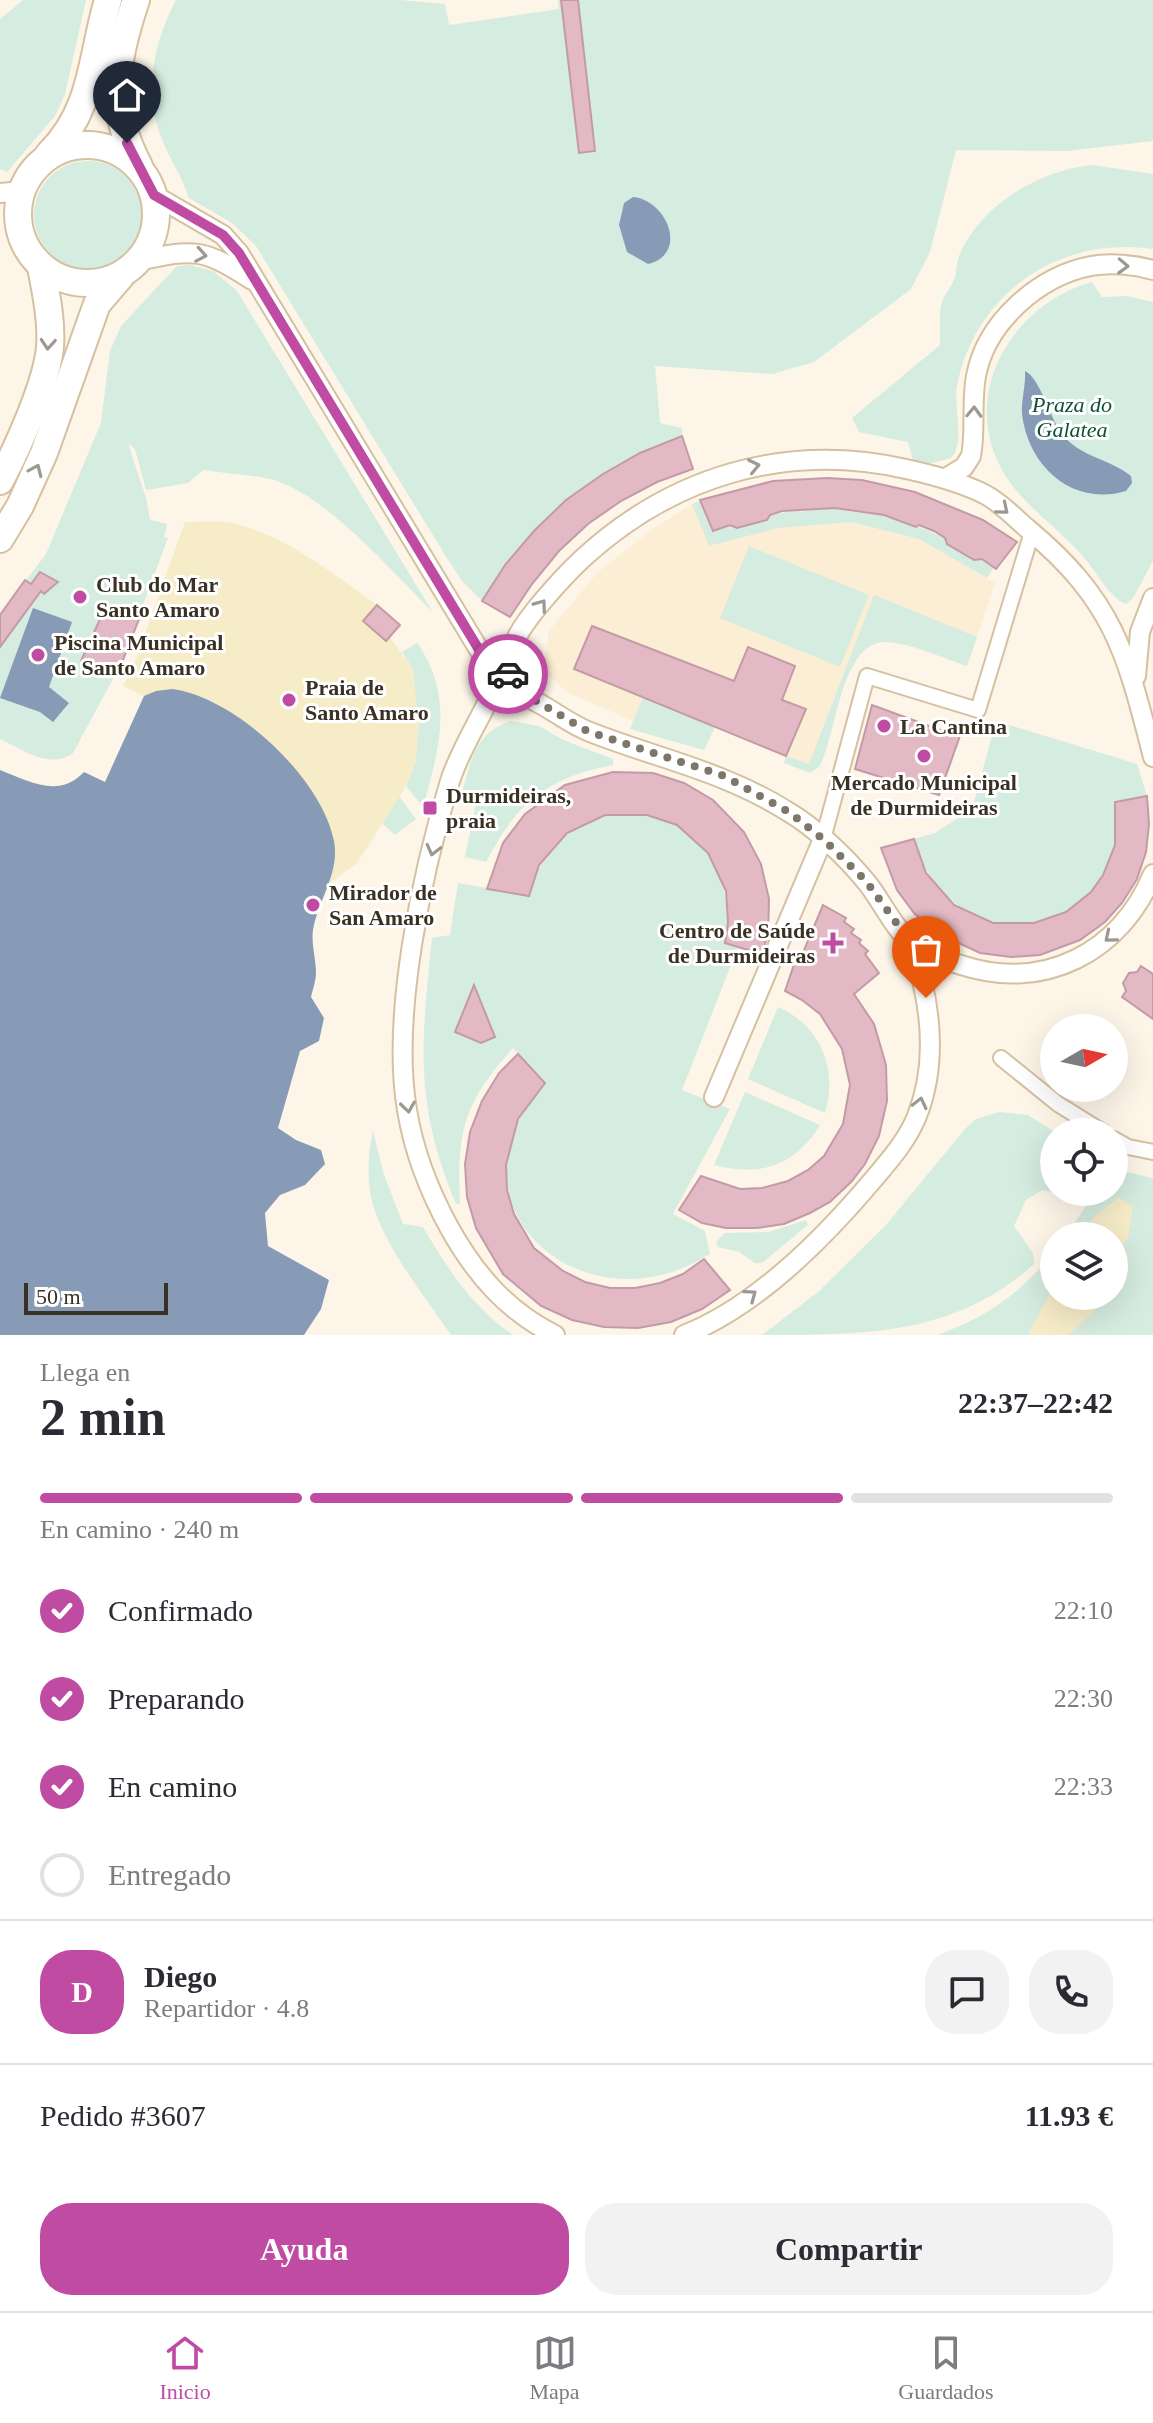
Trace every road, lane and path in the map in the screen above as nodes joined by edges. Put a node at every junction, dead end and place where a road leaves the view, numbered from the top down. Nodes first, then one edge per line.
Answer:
1 (108, 0) edge
2 (136, 0) edge
3 (46, 158) junction
4 (148, 184) junction
5 (10, 192) edge
6 (41, 267) junction
7 (130, 268) junction
8 (1153, 270) edge
9 (255, 283) junction
10 (946, 478) junction
11 (0, 481) edge
12 (1032, 532) junction
13 (0, 539) edge
14 (1153, 598) edge
15 (499, 674) junction
16 (516, 693) junction
17 (489, 699) junction
18 (1140, 708) junction
19 (1153, 757) edge
20 (823, 839) junction
21 (1153, 874) edge
22 (911, 943) junction
23 (1001, 1058) dead end
24 (714, 1097) dead end
25 (1080, 1118) edge
26 (1128, 1147) edge
27 (1153, 1152) edge
28 (555, 1335) edge
29 (684, 1335) edge

1 - 3 main road
2 - 4 main road
3 - 4 main road
3 - 5 main road
4 - 7 main road
4 - 9 street
5 - 6 main road
6 - 7 main road
6 -> 11 main road
7 -> 9 street
13 -> 7 main road
10 -> 8 street
9 - 15 street
10 -> 12 street
15 -> 10 street
12 - 18 street
12 - 20 street
14 - 18 street
15 - 16 street
15 - 17 street
16 - 17 street
16 - 20 street
17 -> 28 street
18 - 19 street
20 - 22 street
20 - 24 street
21 -> 22 street
29 -> 22 street
23 - 25 street
26 - 27 street

